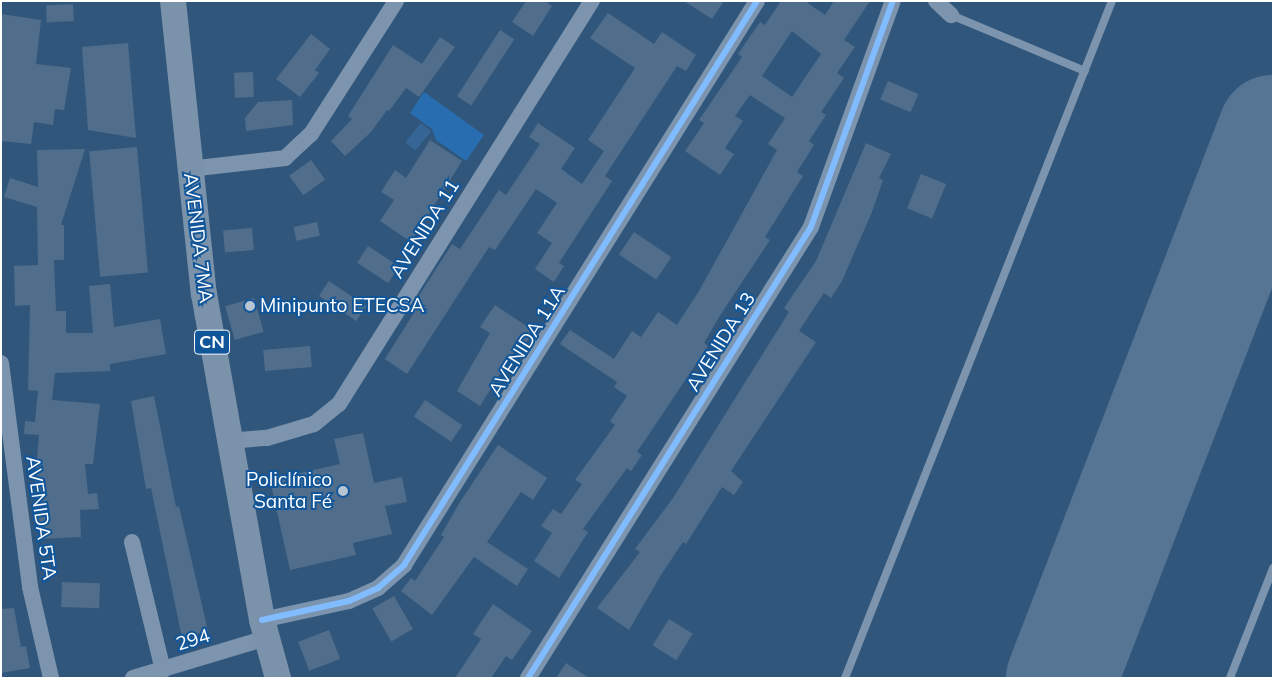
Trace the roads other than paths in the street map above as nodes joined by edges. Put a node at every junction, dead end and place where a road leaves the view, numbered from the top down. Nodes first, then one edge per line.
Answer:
1 (173, 1) edge
2 (396, 1) edge
3 (592, 1) edge
4 (757, 1) edge
5 (893, 1) edge
6 (1112, 1) edge
7 (942, 6) edge
8 (1085, 71) junction
9 (189, 169) junction
10 (1, 363) edge
11 (3, 408) edge
12 (229, 441) junction
13 (132, 542) dead end
14 (1273, 568) edge
15 (264, 629) junction
16 (163, 670) junction
17 (51, 678) edge
18 (132, 678) edge
19 (278, 678) edge
20 (528, 678) edge
21 (845, 678) edge
22 (1230, 678) edge

1 - 9 highway, AVENIDA 7MA / CN
2 - 9 street
3 - 12 street, AVENIDA 11
4 - 15 street, AVENIDA 11A
5 - 20 street, AVENIDA 13
6 - 8 lane
7 - 8 lane
8 - 21 lane
9 - 12 highway, AVENIDA 7MA / CN
10 - 11 street, AVENIDA 5TA
11 - 17 street, AVENIDA 5TA
12 - 15 highway, AVENIDA 7MA / CN
13 - 16 street
14 - 22 lane
15 - 16 street, 294
15 - 19 highway, AVENIDA 7MA / CN
16 - 18 street, 294

